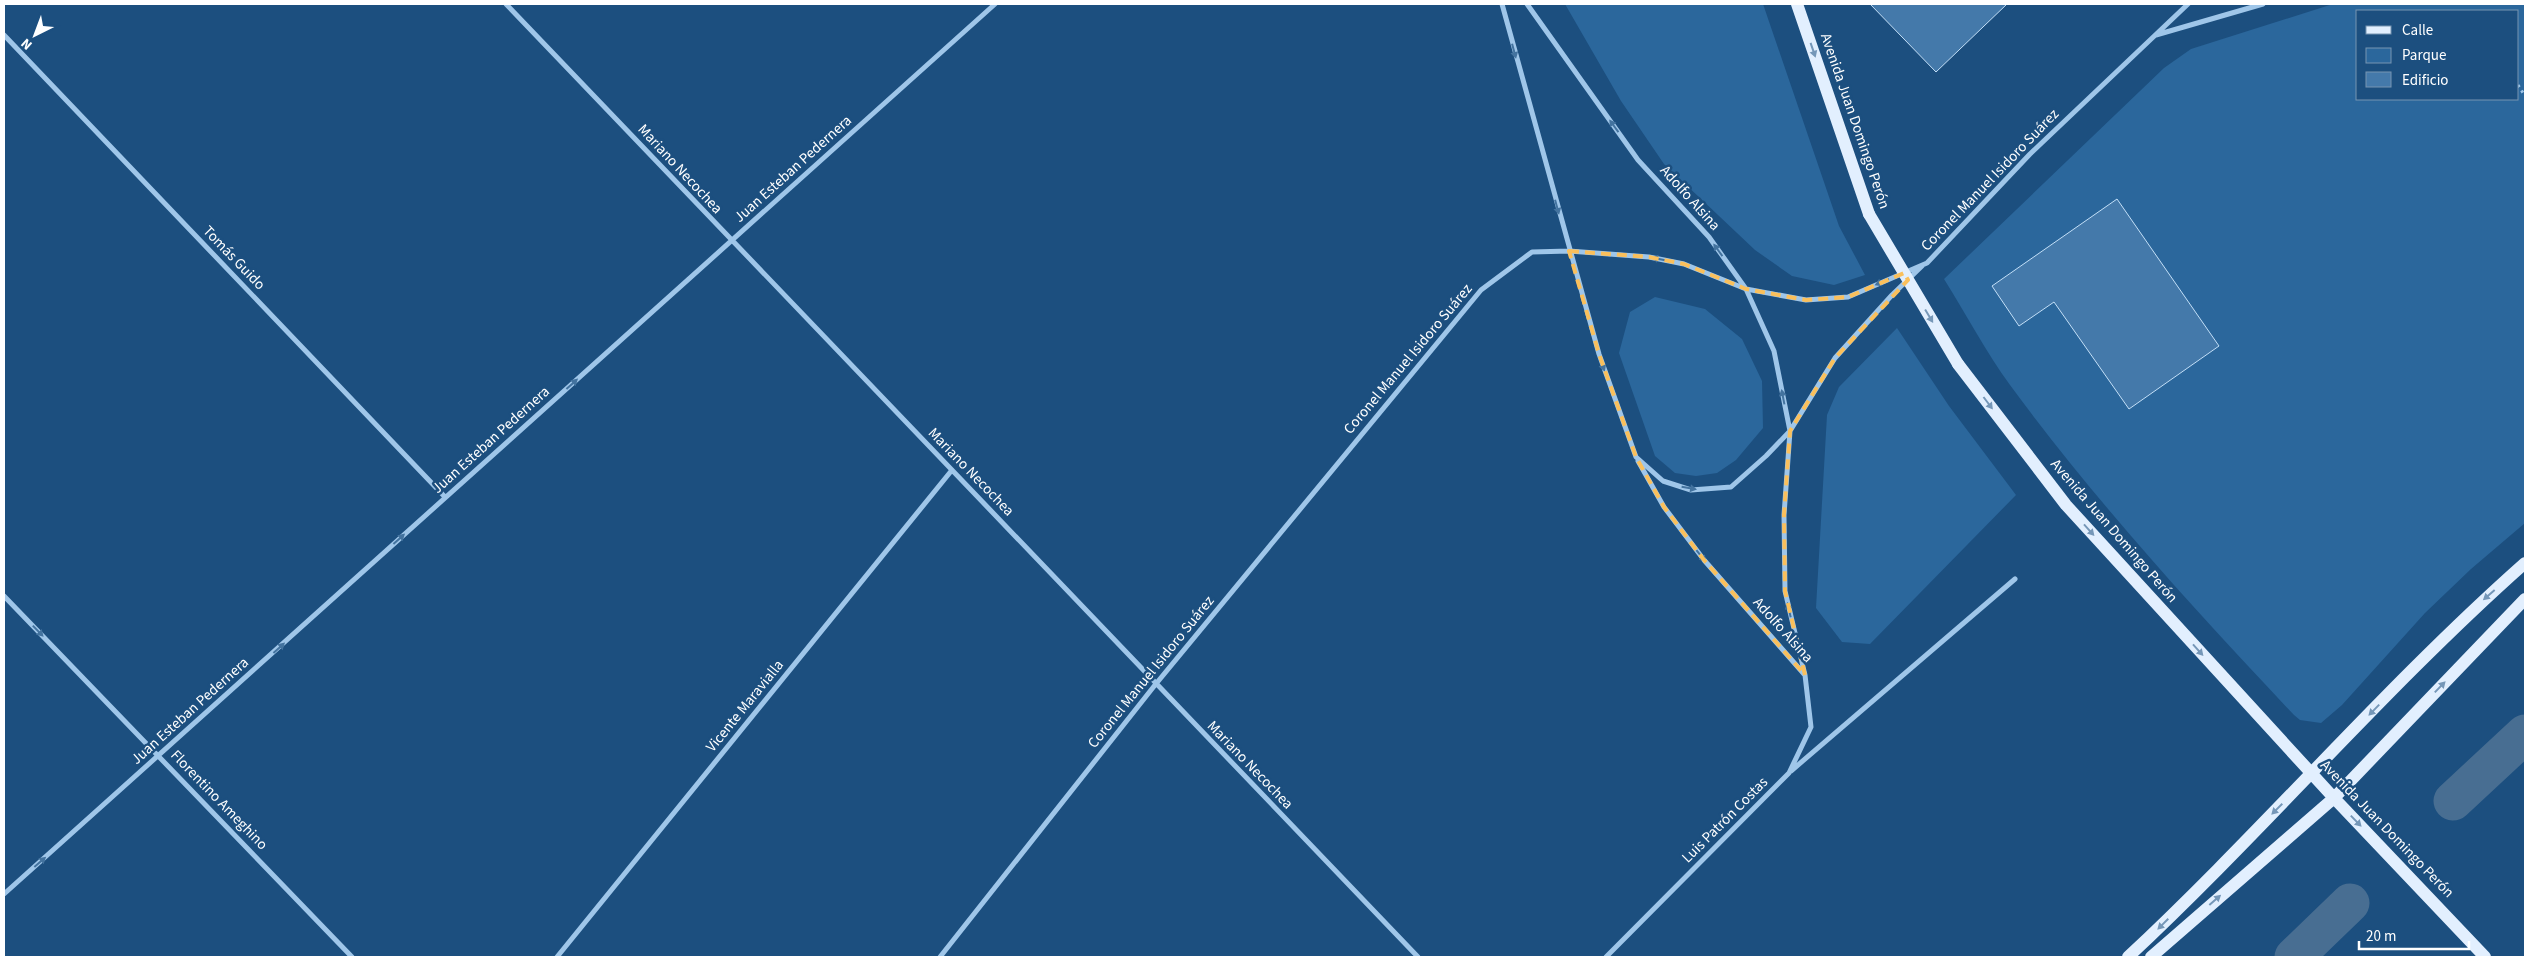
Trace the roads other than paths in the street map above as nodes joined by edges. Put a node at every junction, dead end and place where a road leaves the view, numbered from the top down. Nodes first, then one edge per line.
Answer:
1 (506, 4) edge
2 (995, 4) edge
3 (1502, 4) edge
4 (1527, 4) edge
5 (1797, 4) edge
6 (2188, 4) edge
7 (2263, 4) edge
8 (4, 35) edge
9 (2153, 36) junction
10 (731, 242) junction
11 (1569, 251) junction
12 (1926, 263) junction
13 (1746, 289) junction
14 (1790, 431) junction
15 (1636, 457) junction
16 (952, 470) junction
17 (445, 498) junction
18 (2525, 563) edge
19 (2015, 579) dead end
20 (4, 596) edge
21 (2525, 599) edge
22 (1805, 675) junction
23 (1155, 685) junction
24 (160, 756) junction
25 (1789, 773) junction
26 (2312, 774) junction
27 (2334, 798) junction
28 (4, 894) edge
29 (352, 957) edge
30 (557, 957) edge
31 (940, 957) edge
32 (1418, 957) edge
33 (1606, 957) edge
34 (2128, 957) edge
35 (2151, 957) edge
36 (2485, 957) edge

1 - 10 street, Mariano Necochea
2 - 10 street, Juan Esteban Pedernera
3 -> 11 street, Adolfo Alsina
13 -> 4 street, Adolfo Alsina
5 -> 26 main road, Avenida Juan Domingo Perón, bridge
6 - 9 street, Coronel Manuel Isidoro Suárez
7 - 9 street
8 - 17 street, Tomás Guido
9 - 12 street, Coronel Manuel Isidoro Suárez
10 - 16 street, Mariano Necochea
17 -> 10 street, Juan Esteban Pedernera
13 -> 11 street, Coronel Manuel Isidoro Suárez
11 -> 15 street, Adolfo Alsina
11 - 23 street, Coronel Manuel Isidoro Suárez
12 -> 13 street, Coronel Manuel Isidoro Suárez
12 - 14 street, Adolfo Alsina
14 -> 13 street, Adolfo Alsina
15 -> 14 street, Adolfo Alsina
22 -> 14 street, Adolfo Alsina
15 -> 22 street, Adolfo Alsina
16 - 23 street, Mariano Necochea
16 - 30 street, Vicente Maravialla
24 -> 17 street, Juan Esteban Pedernera
18 -> 26 main road
19 - 25 street
20 -> 24 street, Florentino Ameghino
27 -> 21 main road
22 - 25 street, Luis Patrón Costas
23 - 31 street, Coronel Manuel Isidoro Suárez
23 - 32 street, Mariano Necochea
28 -> 24 street, Juan Esteban Pedernera
24 - 29 street, Florentino Ameghino
25 - 33 street, Luis Patrón Costas
26 - 27 main road, Avenida Juan Domingo Perón
26 -> 34 main road
35 -> 27 main road
27 -> 36 main road, Avenida Juan Domingo Perón

